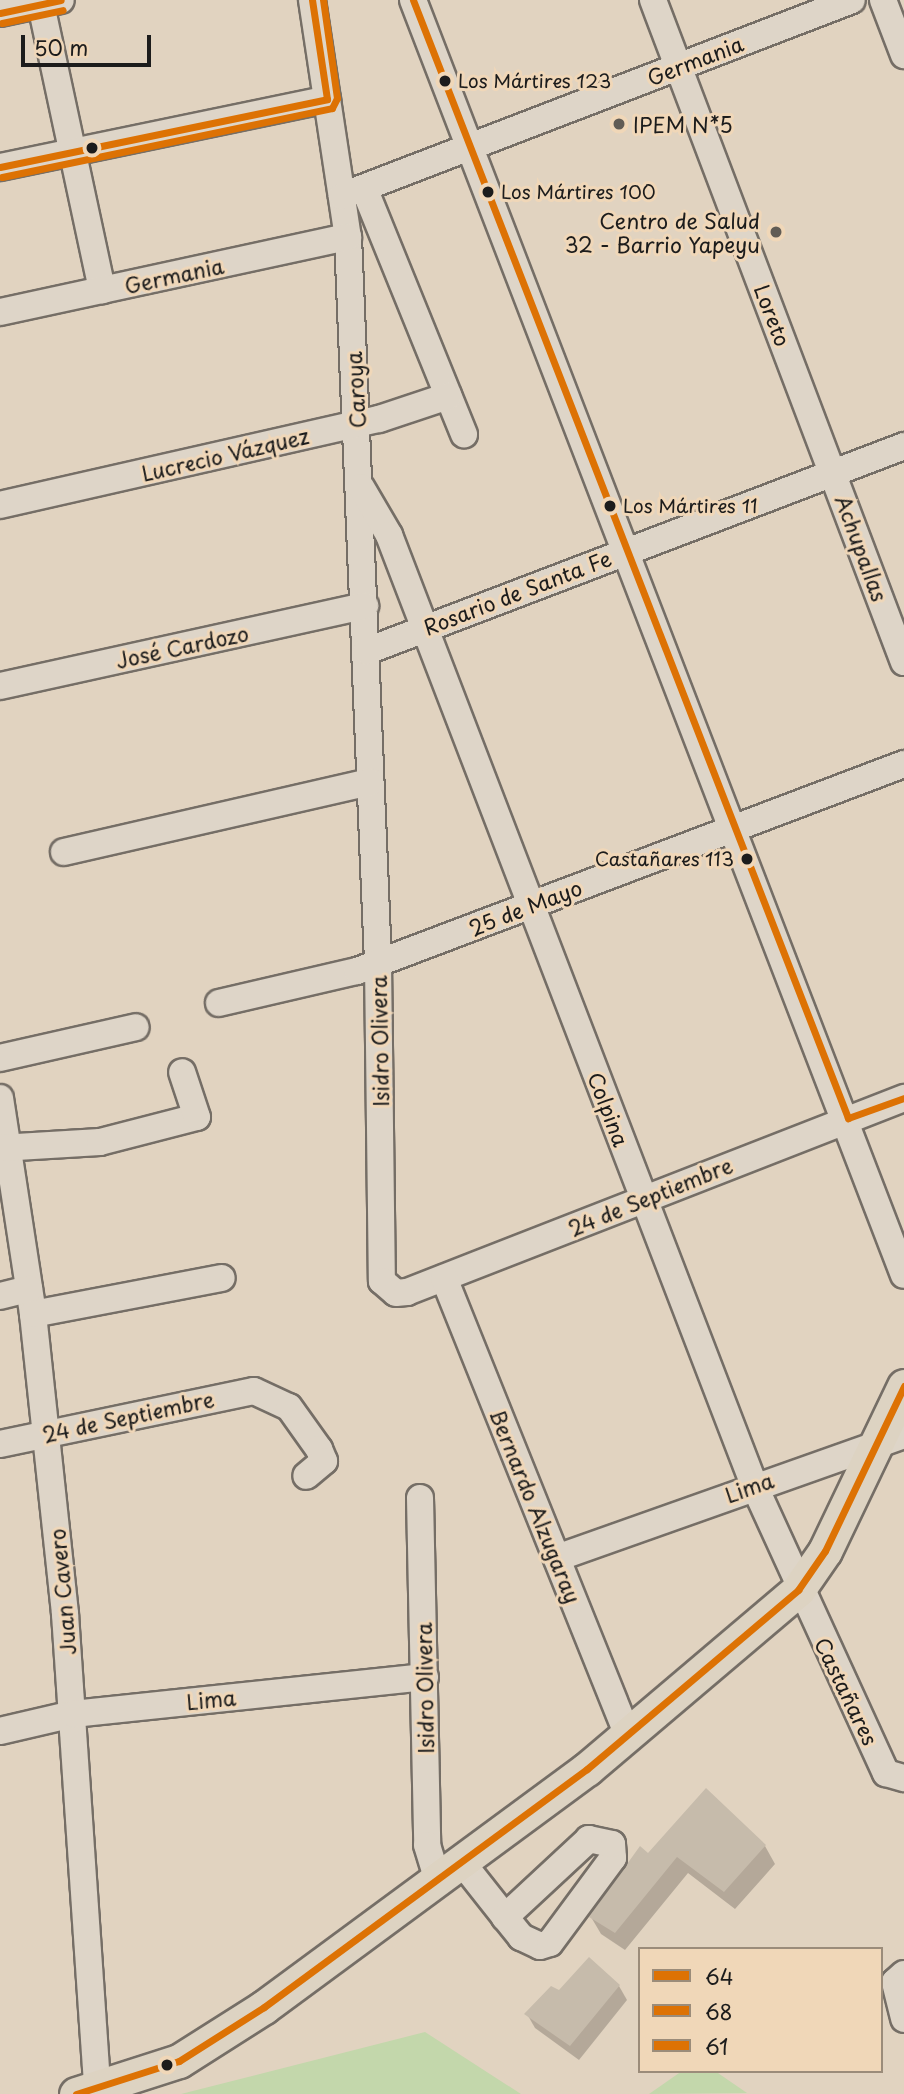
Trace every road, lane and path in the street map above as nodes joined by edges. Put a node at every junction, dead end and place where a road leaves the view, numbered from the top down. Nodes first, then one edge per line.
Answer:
1 (312, 0) edge
2 (413, 0) edge
3 (653, 0) edge
4 (852, 0) edge
5 (883, 0) edge
6 (47, 2) edge
7 (0, 13) edge
8 (904, 55) edge
9 (678, 67) junction
10 (327, 99) junction
11 (468, 148) junction
12 (72, 152) junction
13 (0, 167) edge
14 (353, 192) junction
15 (348, 237) junction
16 (102, 290) junction
17 (0, 312) edge
18 (448, 396) junction
19 (356, 424) junction
20 (464, 434) dead end
21 (904, 446) edge
22 (834, 473) junction
23 (360, 485) junction
24 (0, 505) edge
25 (629, 550) junction
26 (365, 606) junction
27 (425, 627) junction
28 (367, 651) junction
29 (904, 662) edge
30 (0, 686) edge
31 (904, 764) edge
32 (370, 782) junction
33 (736, 826) junction
34 (64, 852) dead end
35 (530, 904) junction
36 (378, 963) junction
37 (219, 1003) dead end
38 (136, 1027) dead end
39 (0, 1058) edge
40 (182, 1072) dead end
41 (0, 1098) edge
42 (904, 1098) edge
43 (848, 1118) junction
44 (4, 1147) edge
45 (643, 1198) junction
46 (904, 1275) edge
47 (222, 1278) dead end
48 (444, 1278) junction
49 (396, 1293) joint
50 (0, 1296) edge
51 (31, 1302) junction
52 (904, 1386) edge
53 (46, 1434) junction
54 (891, 1438) edge
55 (0, 1444) edge
56 (306, 1476) dead end
57 (754, 1485) junction
58 (420, 1498) dead end
59 (557, 1558) junction
60 (799, 1590) junction
61 (425, 1677) junction
62 (73, 1714) junction
63 (0, 1731) edge
64 (628, 1735) junction
65 (904, 1778) edge
66 (449, 1868) junction
67 (505, 1917) dead end
68 (904, 1974) edge
69 (904, 2019) edge
70 (130, 2088) edge
71 (86, 2091) edge

1 - 10 street, Caroya
2 - 11 street
3 - 9 street, Loreto
4 - 9 street, Germania
5 - 8 street
6 - 7 street
6 - 12 street
9 - 11 street, Germania
9 - 22 street, Loreto
10 - 12 street
10 - 14 street, Caroya
11 - 14 street, Germania
11 - 25 street
12 - 13 street
12 - 16 street
14 - 15 street, Caroya
14 - 18 street
15 - 16 street, Germania
15 - 19 street, Caroya
16 - 17 street, Germania
18 - 19 street, Lucrecio Vázquez
18 - 20 street
19 - 23 street, Caroya
19 - 24 street, Lucrecio Vázquez
21 - 22 street, Rosario de Santa Fe
22 - 25 street, Rosario de Santa Fe
22 - 29 street, Achupallas
23 - 26 street, Caroya
23 - 27 street, Colpina
25 - 27 street, Rosario de Santa Fe
25 - 33 street
26 - 28 street, Caroya
26 - 30 street, José Cardozo
27 - 28 street, Rosario de Santa Fe
27 - 35 street, Colpina
28 - 32 street, Caroya
31 - 33 street, 25 de Mayo
32 - 34 street
32 - 36 street, Isidro Olivera
33 - 35 street, 25 de Mayo
33 - 43 street
35 - 36 street, 25 de Mayo
35 - 45 street, Colpina
36 - 37 street, 25 de Mayo
36 - 49 street, Isidro Olivera
38 - 39 street
40 - 44 street
41 - 44 street, Juan Cavero
42 - 43 street, 24 de Septiembre
43 - 45 street, 24 de Septiembre
43 - 46 street
44 - 51 street, Juan Cavero
45 - 48 street, 24 de Septiembre
45 - 57 street, Colpina
47 - 51 street
48 - 49 street, 24 de Septiembre
48 - 59 street, Bernardo Alzugaray
50 - 51 street
51 - 53 street, Juan Cavero
52 - 54 main road
53 - 55 street, 24 de Septiembre
53 - 56 street, 24 de Septiembre
53 - 62 street, Juan Cavero
54 - 57 street, Lima
54 - 60 main road
57 - 59 street, Lima
57 - 60 street, Colpina
58 - 61 street, Isidro Olivera
59 - 64 street, Bernardo Alzugaray
60 - 64 main road
60 - 65 street, Castañares
61 - 62 street, Lima
61 - 66 street, Isidro Olivera
62 - 63 street, Lima
62 - 71 street, Juan Cavero
64 - 66 main road
66 - 67 street, Isidro Olivera
66 - 70 main road
68 - 69 street
70 - 71 main road

